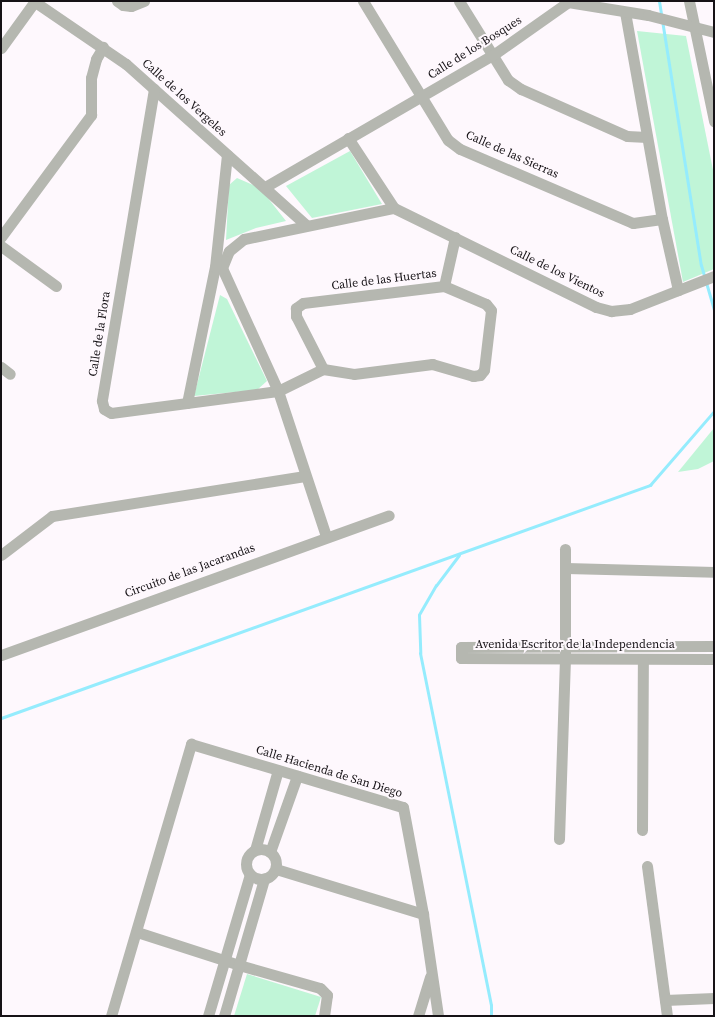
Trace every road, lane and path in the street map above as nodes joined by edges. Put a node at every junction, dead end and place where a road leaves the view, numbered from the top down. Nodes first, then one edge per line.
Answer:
1 (117, 1) edge
2 (362, 1) edge
3 (459, 1) edge
4 (689, 1) edge
5 (35, 2) edge
6 (141, 2) edge
7 (567, 2) edge
8 (626, 12) junction
9 (693, 26) junction
10 (714, 32) edge
11 (1, 48) edge
12 (103, 48) junction
13 (493, 55) junction
14 (154, 89) junction
15 (422, 97) junction
16 (714, 120) edge
17 (647, 137) junction
18 (348, 138) junction
19 (227, 155) junction
20 (265, 187) junction
21 (394, 208) junction
22 (662, 219) junction
23 (306, 225) junction
24 (1, 237) edge
25 (455, 237) junction
26 (1, 246) edge
27 (219, 268) junction
28 (714, 276) edge
29 (56, 286) dead end
30 (444, 286) junction
31 (678, 290) junction
32 (323, 369) junction
33 (278, 391) junction
34 (187, 403) junction
35 (305, 476) junction
36 (389, 515) dead end
37 (326, 536) junction
38 (566, 549) dead end
39 (1, 555) edge
40 (566, 568) junction
41 (714, 572) edge
42 (565, 646) junction
43 (714, 646) edge
44 (2, 653) edge
45 (565, 659) junction
46 (644, 659) junction
47 (714, 659) edge
48 (278, 770) junction
49 (297, 776) junction
50 (642, 830) dead end
51 (559, 839) dead end
52 (255, 850) junction
53 (270, 852) junction
54 (646, 866) dead end
55 (276, 869) junction
56 (250, 874) junction
57 (264, 879) junction
58 (423, 914) junction
59 (137, 932) junction
60 (225, 961) junction
61 (239, 965) junction
62 (431, 975) junction
63 (714, 998) edge
64 (665, 1000) junction
65 (667, 1015) edge
66 (111, 1016) edge
67 (208, 1016) edge
68 (224, 1016) edge
69 (324, 1016) edge
70 (418, 1016) edge
71 (438, 1016) edge

1 - 6 street
2 - 15 street, Calle de las Sierras
3 - 13 street
4 - 9 street
5 - 11 street
5 - 12 street, Calle de los Vergeles
7 - 8 street, Calle de los Bosques
7 - 13 street, Calle de los Bosques
8 - 9 street, Calle de los Bosques
8 - 17 street
9 - 10 street, Calle de los Bosques
9 - 16 street
12 - 14 street, Calle de los Vergeles
12 - 24 street
13 - 15 street, Calle de los Bosques
13 - 17 street
14 - 19 street, Calle de los Vergeles
14 - 34 street, Calle de la Flora
15 - 18 street, Calle de los Bosques
15 - 22 street, Calle de las Sierras
17 - 22 street
18 - 20 street, Calle de los Bosques
18 - 21 street
19 - 20 street, Calle de los Vergeles
19 - 27 street
20 - 23 street, Calle de los Vergeles
21 - 23 street
21 - 25 street, Calle de los Vientos
22 - 31 street
23 - 27 street
25 - 30 street
25 - 31 street, Calle de los Vientos
26 - 29 street
27 - 33 street
27 - 34 street
28 - 31 street, Calle de los Vientos
30 - 32 street, Calle de las Huertas
30 - 32 street, Calle de las Huertas
32 - 33 street
33 - 34 street, Calle de la Flora
33 - 35 street
35 - 37 street
35 - 39 street
36 - 37 street, Circuito de las Jacarandas
37 - 44 street, Circuito de las Jacarandas
38 - 40 street
40 - 41 street
40 - 42 street
42 - 43 street, Avenida Escritor de la Independencia
42 - 45 street
42 - 45 street, Avenida Escritor de la Independencia
43 - 47 street
45 - 46 street, Avenida Escritor de la Independencia
45 - 51 street
46 - 47 street, Avenida Escritor de la Independencia
46 - 50 street
48 - 49 street, Calle Hacienda de San Diego
48 - 52 street
48 - 59 street, Calle Hacienda de San Diego
49 - 53 street
49 - 58 street, Calle Hacienda de San Diego
52 - 53 street
52 - 56 street
53 - 55 street
54 - 64 street
55 - 57 street
55 - 58 street
56 - 57 street
56 - 60 street
57 - 61 street
58 - 62 street, Calle Hacienda de San Diego
59 - 60 street
59 - 66 street
60 - 61 street
60 - 67 street
61 - 68 street
61 - 69 street
62 - 70 street
62 - 71 street, Calle Hacienda de San Diego
63 - 64 street
64 - 65 street

